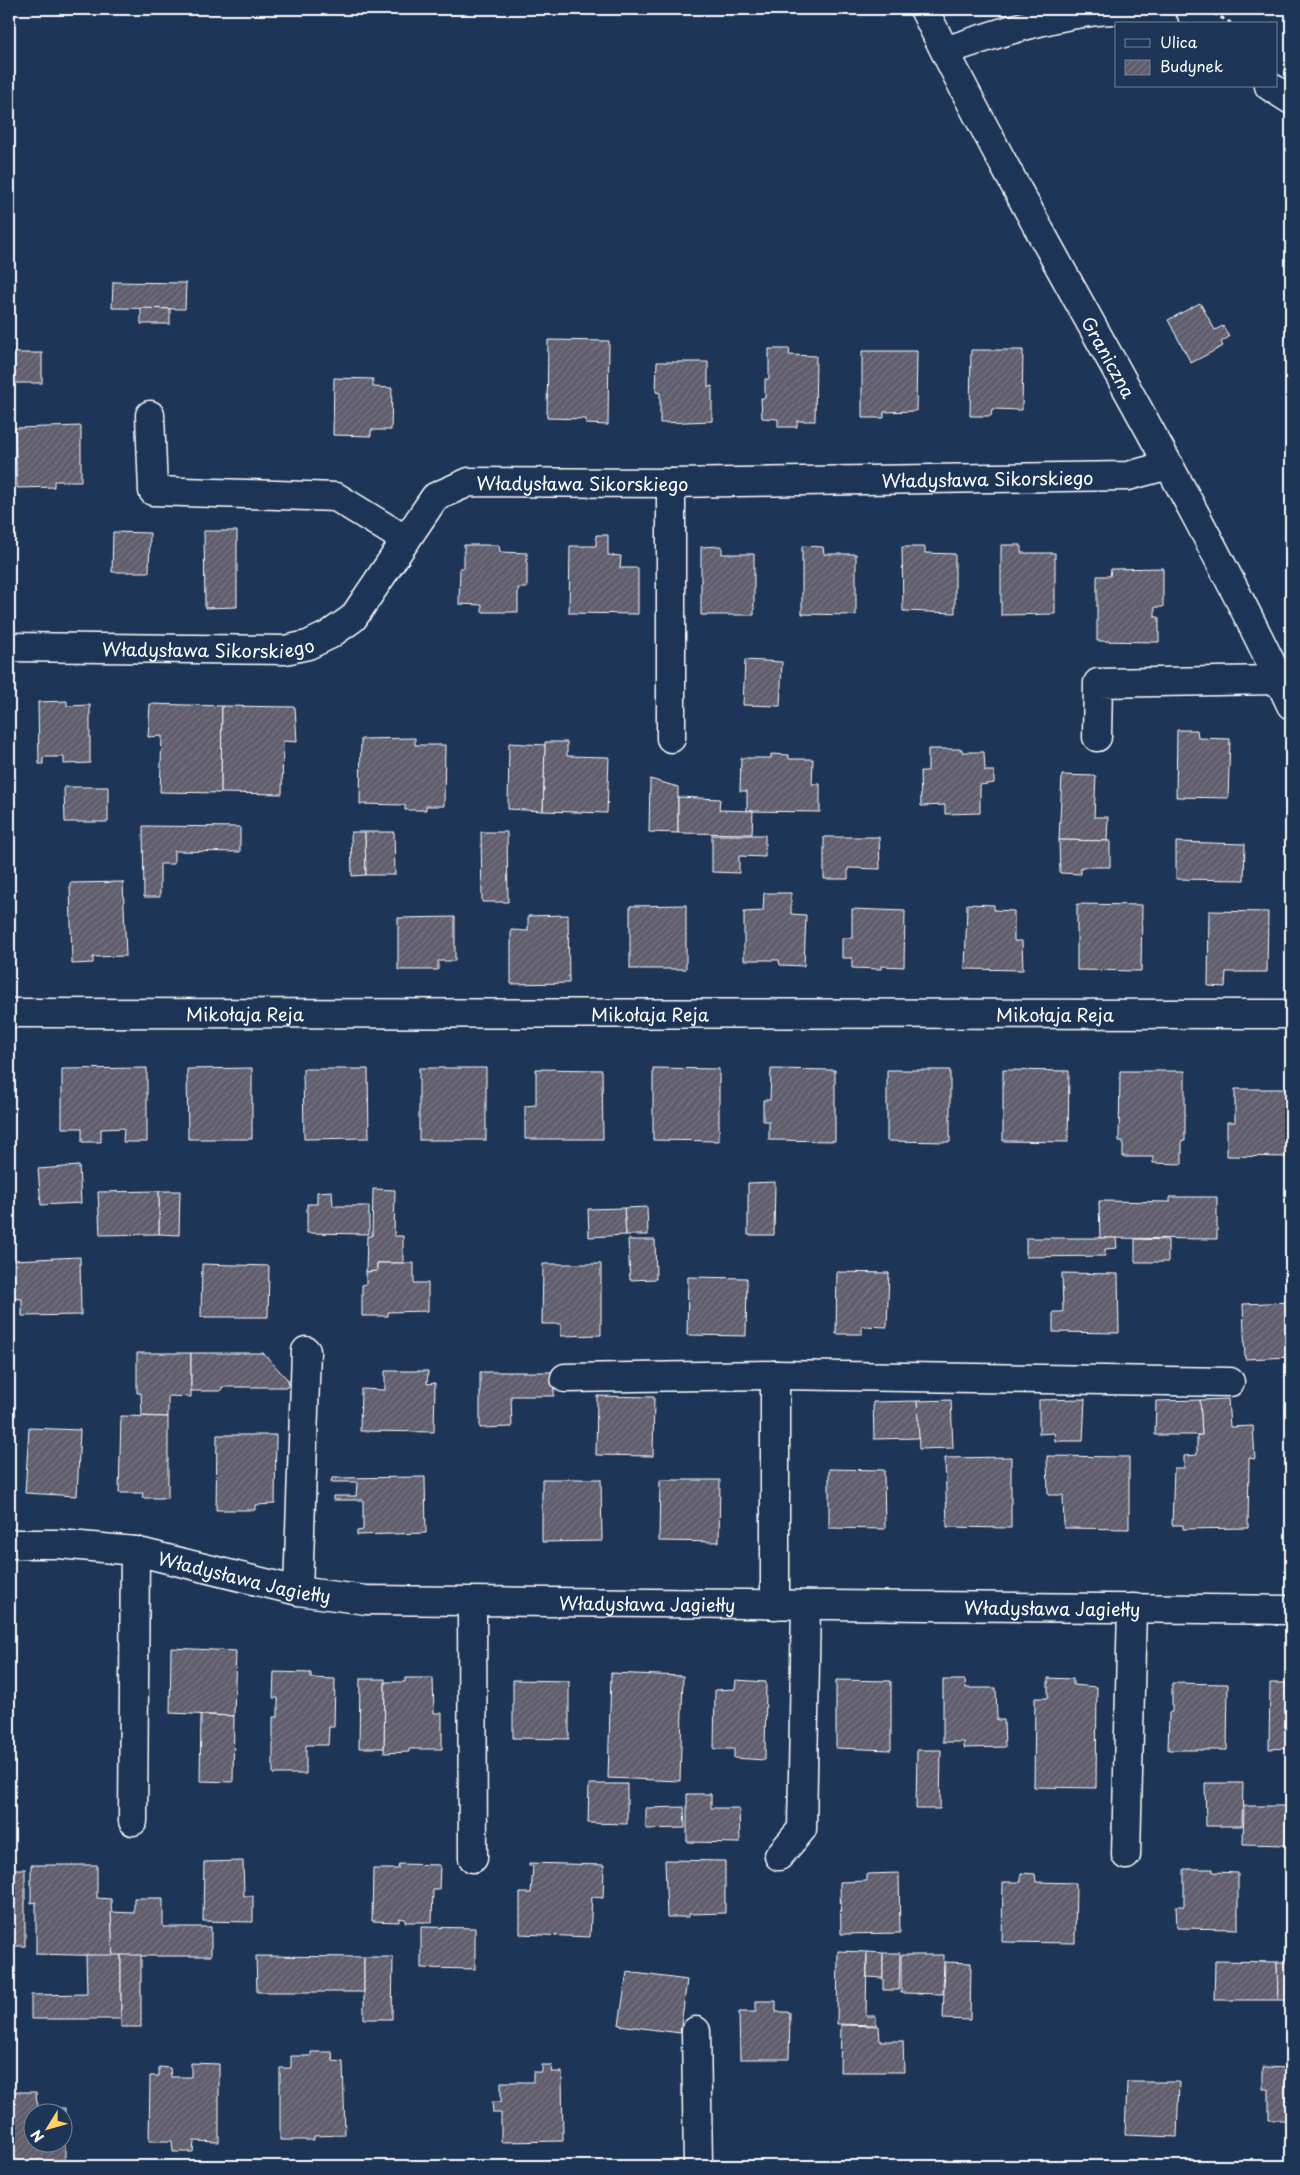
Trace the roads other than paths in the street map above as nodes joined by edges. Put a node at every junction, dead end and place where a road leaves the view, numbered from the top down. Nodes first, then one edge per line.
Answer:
1 (924, 9) edge
2 (1160, 22) edge
3 (945, 51) junction
4 (1272, 88) edge
5 (1291, 100) edge
6 (150, 416) dead end
7 (1169, 465) junction
8 (671, 483) junction
9 (406, 540) junction
10 (9, 647) edge
11 (1280, 680) junction
12 (1291, 705) edge
13 (1097, 737) dead end
14 (671, 738) dead end
15 (9, 1013) edge
16 (1291, 1014) edge
17 (306, 1351) dead end
18 (775, 1375) junction
19 (565, 1378) dead end
20 (1230, 1382) dead end
21 (9, 1544) edge
22 (134, 1551) junction
23 (298, 1591) junction
24 (472, 1602) junction
25 (775, 1605) junction
26 (806, 1605) junction
27 (1132, 1608) junction
28 (1291, 1610) edge
29 (133, 1821) dead end
30 (779, 1856) dead end
31 (1126, 1856) dead end
32 (473, 1858) dead end
33 (696, 2031) dead end
34 (698, 2166) edge

1 - 3 street, Graniczna
2 - 3 street
3 - 7 street, Graniczna
4 - 5 street
6 - 9 street
7 - 8 street, Władysława Sikorskiego
7 - 11 street, Graniczna
8 - 9 street, Władysława Sikorskiego
8 - 14 street
9 - 10 street, Władysława Sikorskiego
11 - 12 street, Graniczna
11 - 13 street
15 - 16 street, Mikołaja Reja
17 - 23 street
18 - 19 street
18 - 20 street
18 - 25 street
21 - 22 street, Władysława Jagiełły
22 - 23 street, Władysława Jagiełły
22 - 29 street
23 - 24 street, Władysława Jagiełły
24 - 25 street, Władysława Jagiełły
24 - 32 street
25 - 26 street, Władysława Jagiełły
26 - 27 street, Władysława Jagiełły
26 - 30 street
27 - 28 street, Władysława Jagiełły
27 - 31 street
33 - 34 street

